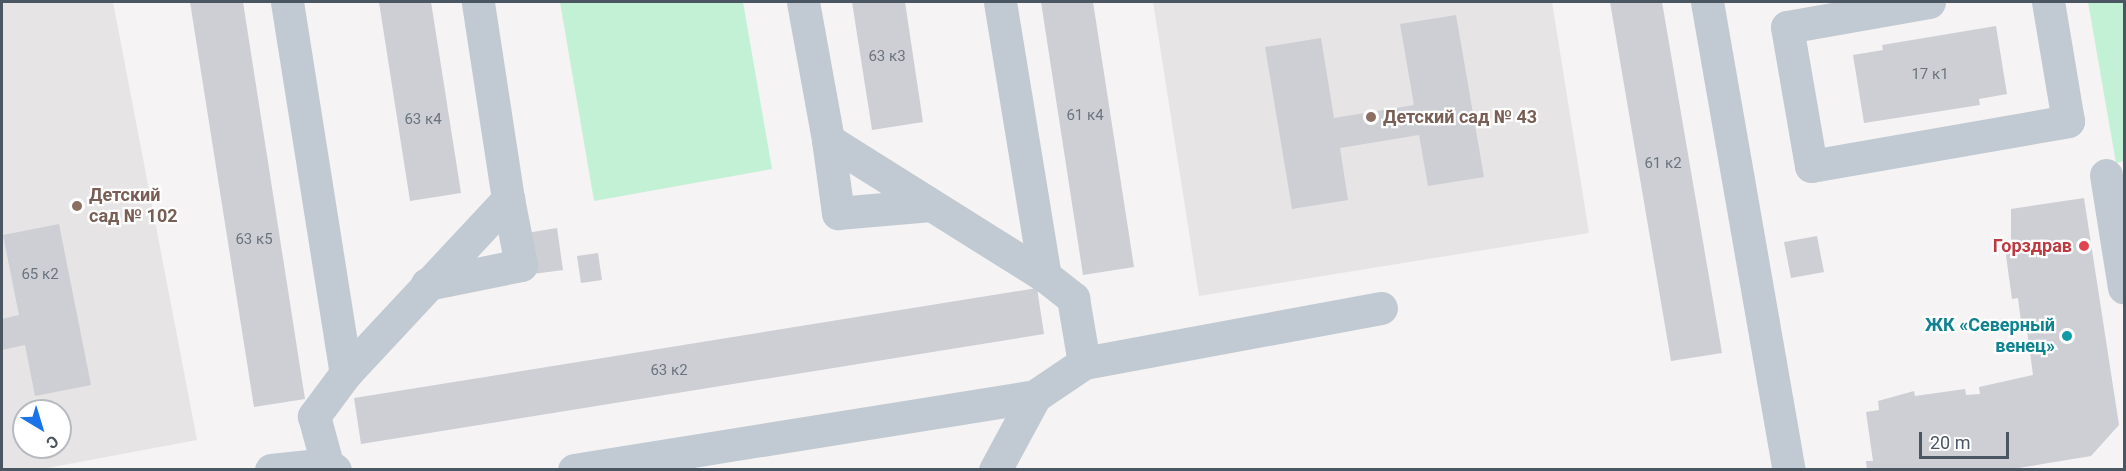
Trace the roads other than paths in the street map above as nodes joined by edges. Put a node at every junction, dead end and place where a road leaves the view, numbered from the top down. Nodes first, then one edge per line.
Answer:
1 (287, 2) edge
2 (478, 2) edge
3 (803, 2) edge
4 (1000, 2) edge
5 (1707, 2) edge
6 (1929, 2) edge
7 (2048, 2) edge
8 (828, 140) junction
9 (2106, 176) dead end
10 (508, 198) junction
11 (931, 205) junction
12 (1045, 276) junction
13 (427, 284) junction
14 (2124, 288) edge
15 (1381, 308) dead end
16 (1084, 363) junction
17 (346, 373) junction
18 (1035, 396) junction
19 (755, 455) edge
20 (331, 467) edge
21 (271, 470) edge
22 (574, 470) edge
23 (995, 470) edge
24 (1789, 470) edge

1 - 17 lane
2 - 10 lane
3 - 8 lane
4 - 12 lane
5 - 24 lane
6 - 7 lane
8 - 11 lane
8 - 11 lane
9 - 14 lane
10 - 13 lane
10 - 13 lane
11 - 12 lane
12 - 16 lane
13 - 17 lane
15 - 16 lane
16 - 18 lane
17 - 20 lane
18 - 19 lane
18 - 23 lane
19 - 22 lane
20 - 21 lane

